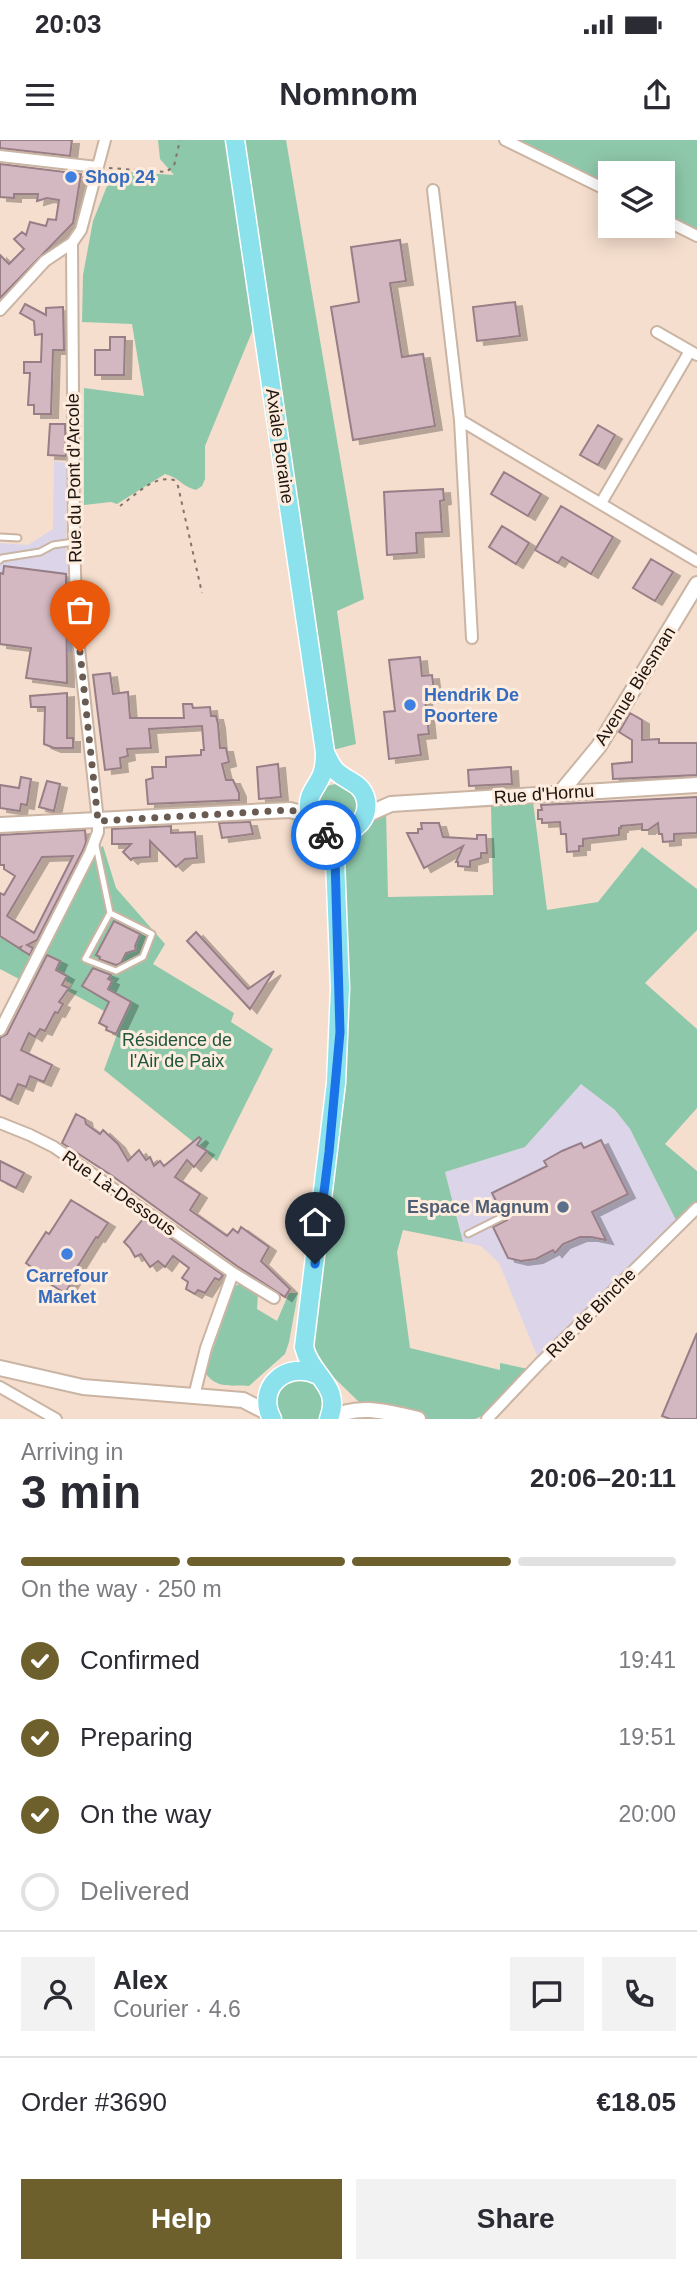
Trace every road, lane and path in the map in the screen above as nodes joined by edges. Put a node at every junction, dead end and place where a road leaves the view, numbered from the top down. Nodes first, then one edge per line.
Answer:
1 (105, 140) edge
2 (180, 140) edge
3 (235, 140) edge
4 (505, 140) edge
5 (0, 156) edge
6 (97, 167) junction
7 (598, 186) edge
8 (433, 190) dead end
9 (675, 225) edge
10 (697, 236) edge
11 (72, 243) junction
12 (0, 310) edge
13 (657, 332) dead end
14 (693, 353) edge
15 (460, 420) junction
16 (601, 503) junction
17 (120, 506) dead end
18 (0, 537) edge
19 (18, 538) dead end
20 (74, 542) junction
21 (0, 560) edge
22 (697, 561) edge
23 (697, 584) edge
24 (201, 593) dead end
25 (472, 638) dead end
26 (325, 752) junction
27 (594, 752) junction
28 (348, 778) junction
29 (697, 785) edge
30 (314, 790) junction
31 (584, 791) junction
32 (363, 792) junction
33 (561, 792) junction
34 (391, 804) junction
35 (290, 810) junction
36 (98, 821) junction
37 (0, 825) edge
38 (318, 825) junction
39 (356, 826) junction
40 (95, 841) junction
41 (90, 853) junction
42 (78, 854) dead end
43 (335, 859) junction
44 (110, 913) junction
45 (0, 1030) edge
46 (0, 1123) edge
47 (697, 1208) edge
48 (503, 1216) dead end
49 (468, 1234) dead end
50 (233, 1273) junction
51 (274, 1298) dead end
52 (304, 1335) junction
53 (0, 1368) edge
54 (279, 1378) junction
55 (322, 1379) junction
56 (0, 1387) edge
57 (194, 1396) junction
58 (243, 1400) junction
59 (361, 1409) junction
60 (270, 1416) edge
61 (57, 1419) edge
62 (330, 1419) edge
63 (418, 1419) edge
64 (487, 1419) edge

1 - 6 street, Rue du Pont d'Arcole
2 - 6 path
3 - 26 main road, Axiale Boraine
4 - 7 street
5 - 6 street
6 - 11 street, Rue du Pont d'Arcole
8 - 15 street
9 - 10 street
11 - 12 street
11 - 20 street, Rue du Pont d'Arcole
13 - 14 street
14 - 16 street
15 - 16 street
15 - 25 street
16 - 22 street
17 - 24 path
18 - 19 lane
20 - 21 lane
20 - 36 street, Rue du Pont d'Arcole
23 - 27 street, Avenue Biesman
26 - 28 main road
26 - 30 main road, Axiale Boraine
27 - 31 street, Avenue Biesman
27 - 33 street, Avenue Biesman
28 - 30 main road
28 - 32 main road
29 - 31 street, Rue d'Hornu
30 - 35 street
30 - 38 main road, Axiale Boraine
31 - 33 street, Rue d'Hornu
32 - 34 street
32 - 39 main road
33 - 34 street, Rue d'Hornu
34 - 39 street
35 - 36 street
35 - 38 street
36 - 37 street
36 - 40 street, Rue du Pont d'Arcole
38 - 39 main road
38 - 43 main road, Axiale Boraine
39 - 43 main road
40 - 41 street, Rue du Pont d'Arcole
40 - 44 lane
41 - 42 lane
41 - 45 street, Rue du Pont d'Arcole
43 - 52 main road
44 - 44 lane
46 - 50 street, Rue Là-Dessous
47 - 64 street, Rue de Binche
48 - 49 lane
50 - 51 street, Rue Là-Dessous
50 - 57 street
52 - 54 main road
52 - 55 main road
53 - 57 street
54 - 55 main road
54 - 58 street
54 - 60 main road
55 - 59 street
55 - 62 main road
56 - 61 street
57 - 58 street
58 - 60 street
59 - 62 street
59 - 63 street

